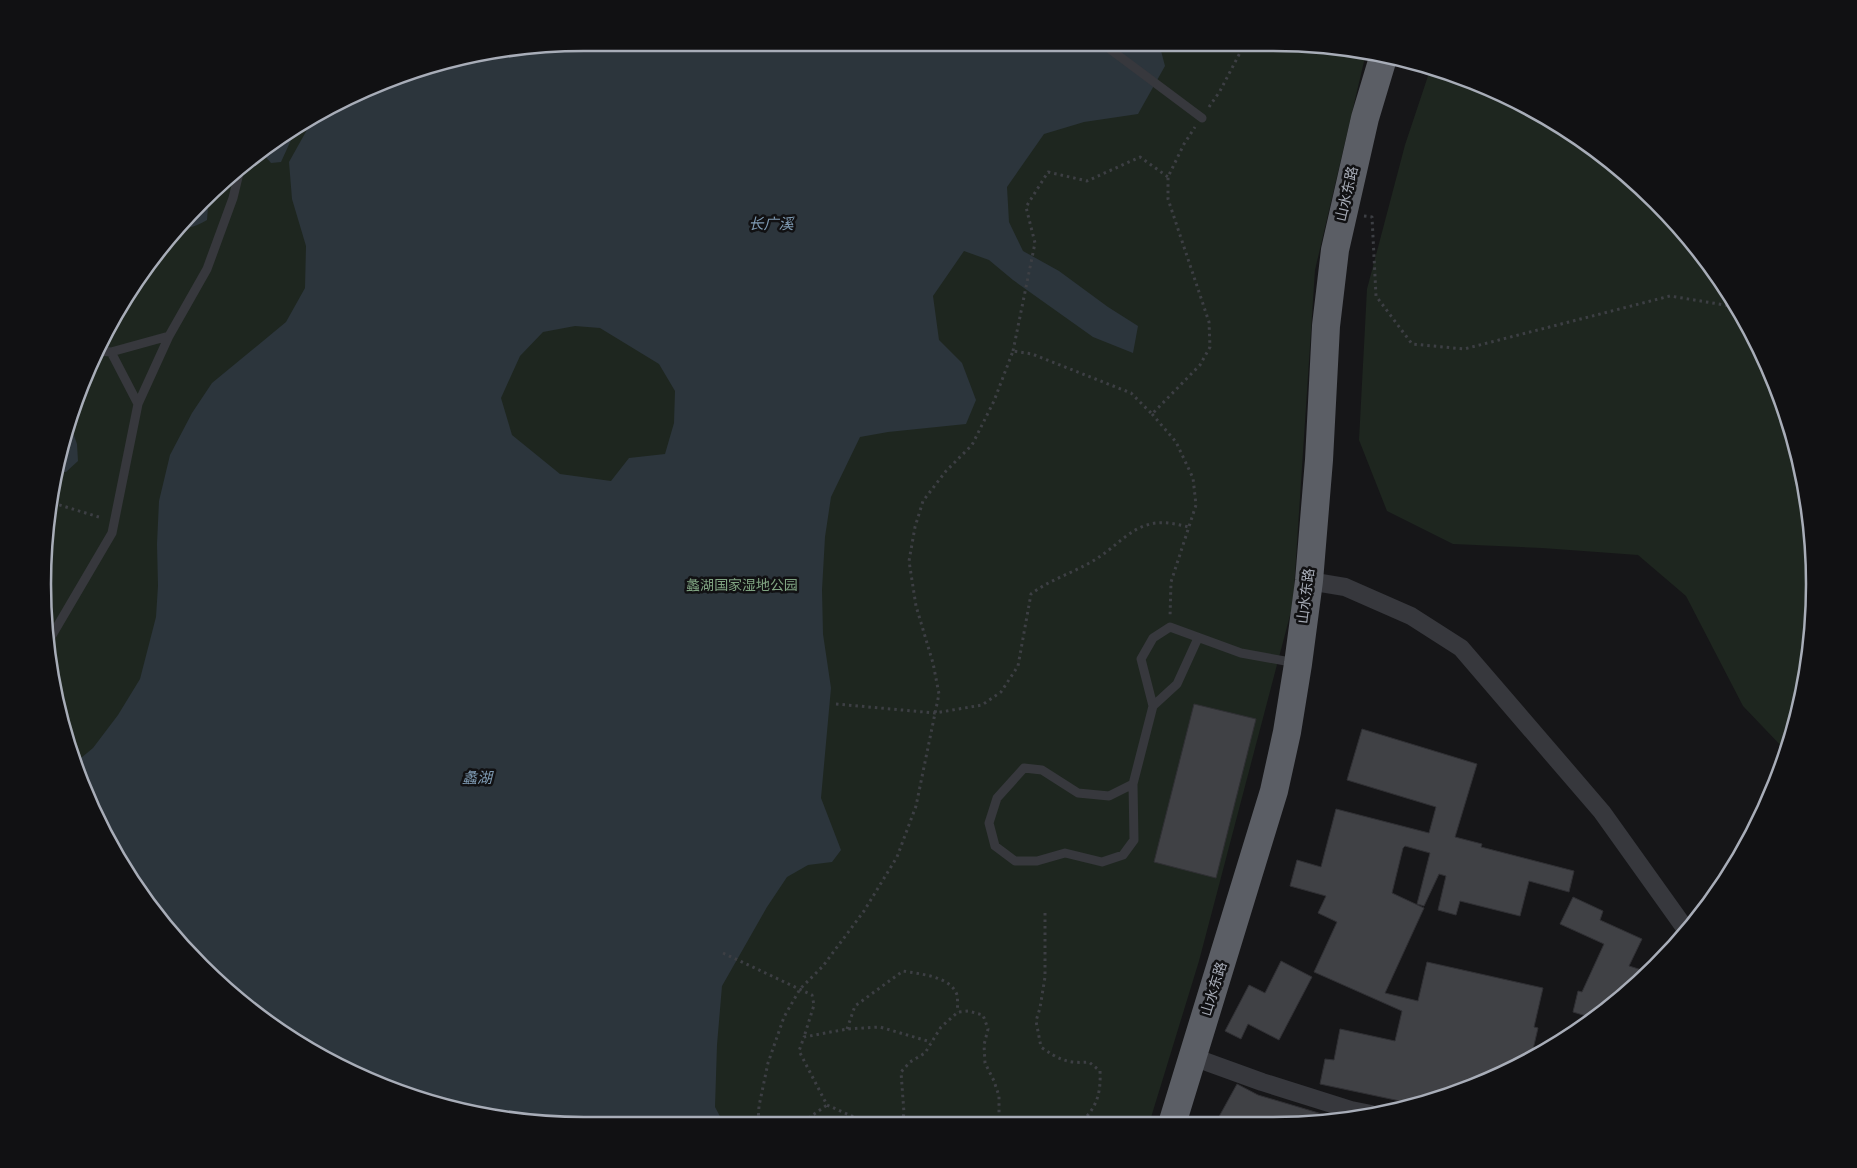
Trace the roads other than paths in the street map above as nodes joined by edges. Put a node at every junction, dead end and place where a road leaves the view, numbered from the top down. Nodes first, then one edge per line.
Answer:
1 (1112, 51) edge
2 (1382, 62) edge
3 (1202, 118) road end
4 (238, 179) edge
5 (169, 336) junction
6 (104, 351) edge
7 (111, 352) junction
8 (138, 404) junction
9 (1309, 581) junction
10 (54, 634) edge
11 (1198, 638) junction
12 (1298, 664) junction
13 (1153, 706) junction
14 (1132, 784) junction
15 (1682, 925) edge
16 (1193, 1057) junction
17 (1353, 1110) edge
18 (1174, 1117) edge

1 - 3 lane
2 - 9 highway, 山水东路
4 - 5 lane
5 - 7 lane
5 - 8 lane
6 - 7 lane
7 - 8 lane
8 - 10 lane
9 - 12 highway, 山水东路
9 - 15 street
11 - 12 lane
11 - 13 lane
11 - 13 lane
12 - 16 highway, 山水东路
13 - 14 lane
14 - 14 lane
16 - 17 street
16 - 18 highway, 山水东路

